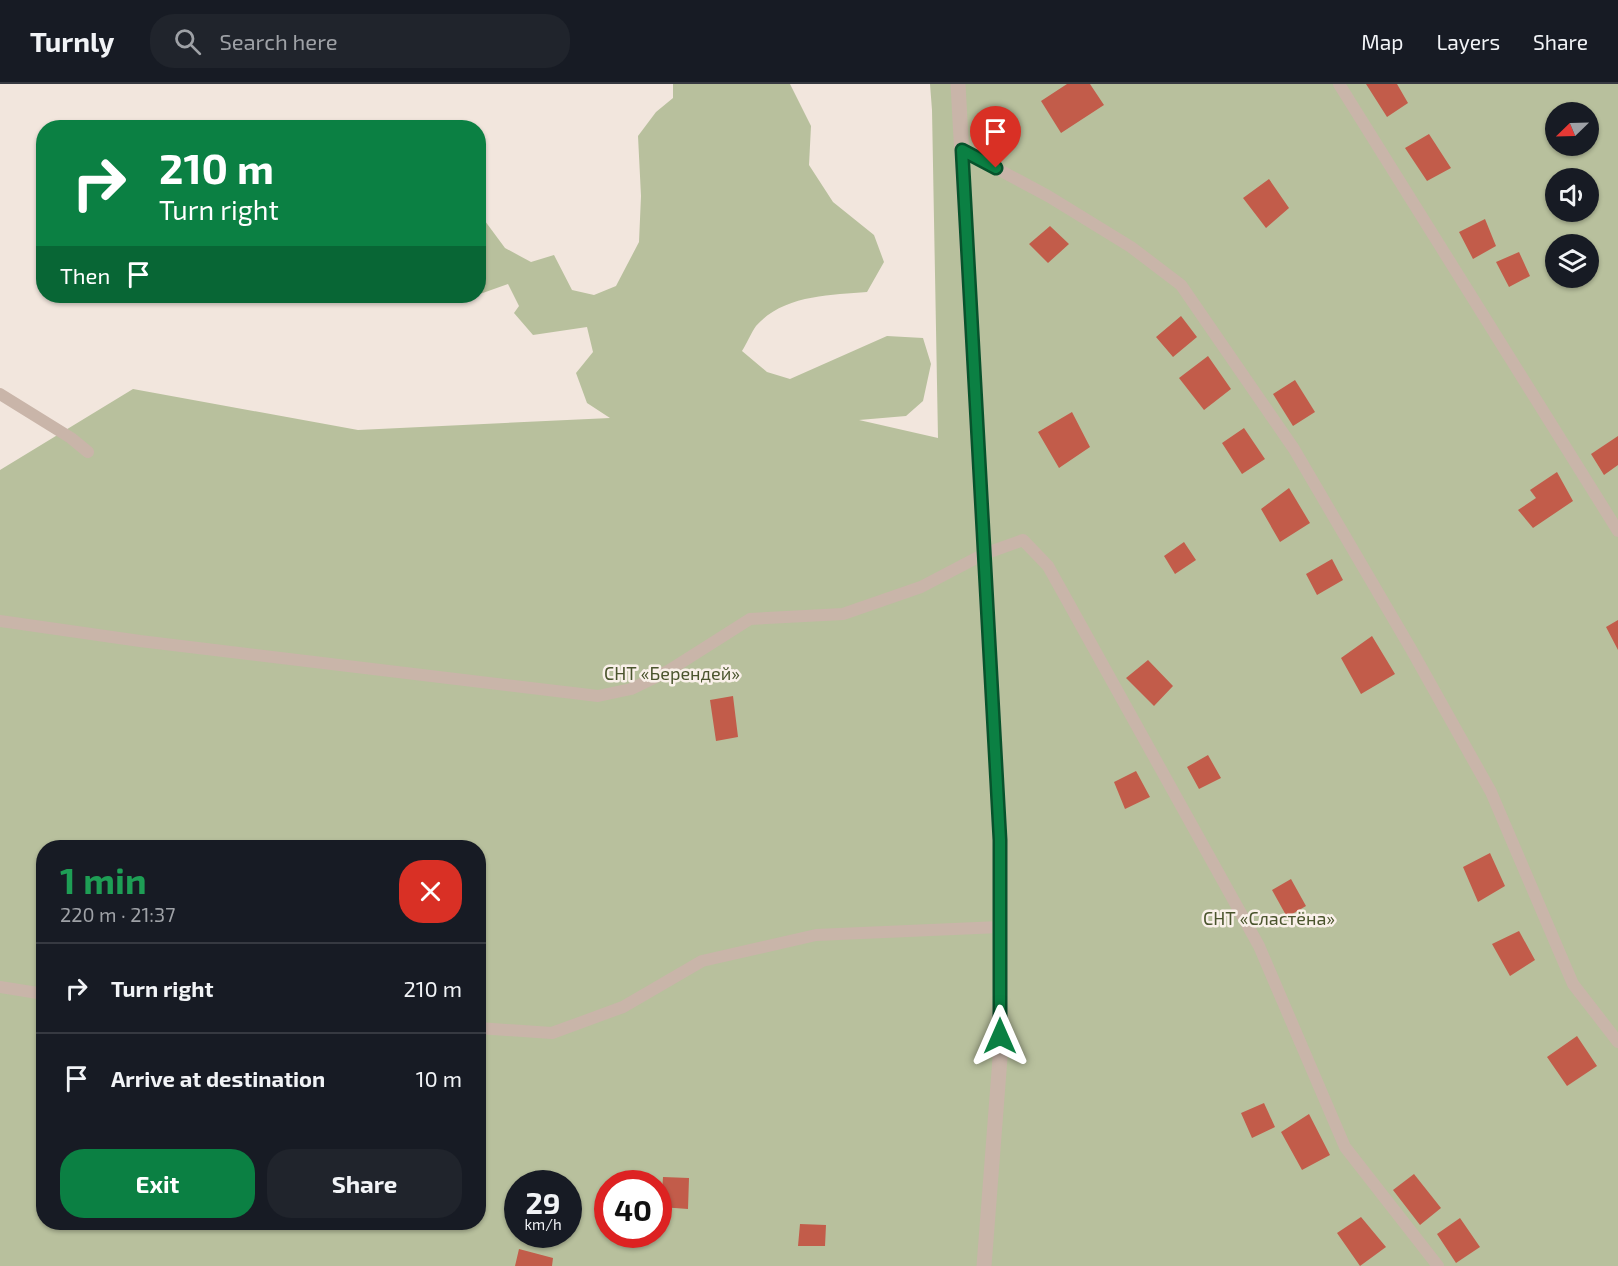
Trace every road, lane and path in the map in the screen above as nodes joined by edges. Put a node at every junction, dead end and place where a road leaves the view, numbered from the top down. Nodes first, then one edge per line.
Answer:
1 (958, 84) edge
2 (1339, 84) edge
3 (962, 150) junction
4 (0, 394) edge
5 (88, 452) dead end
6 (1618, 531) edge
7 (984, 554) junction
8 (0, 621) edge
9 (1000, 927) junction
10 (0, 987) edge
11 (36, 993) edge
12 (486, 1029) edge
13 (1618, 1042) edge
14 (984, 1266) edge
15 (1438, 1266) edge

1 - 3 street
2 - 6 lane
3 - 7 street
3 - 13 lane
4 - 5 lane
7 - 8 lane
7 - 9 street
7 - 15 lane
9 - 12 lane
9 - 14 street
10 - 11 lane

